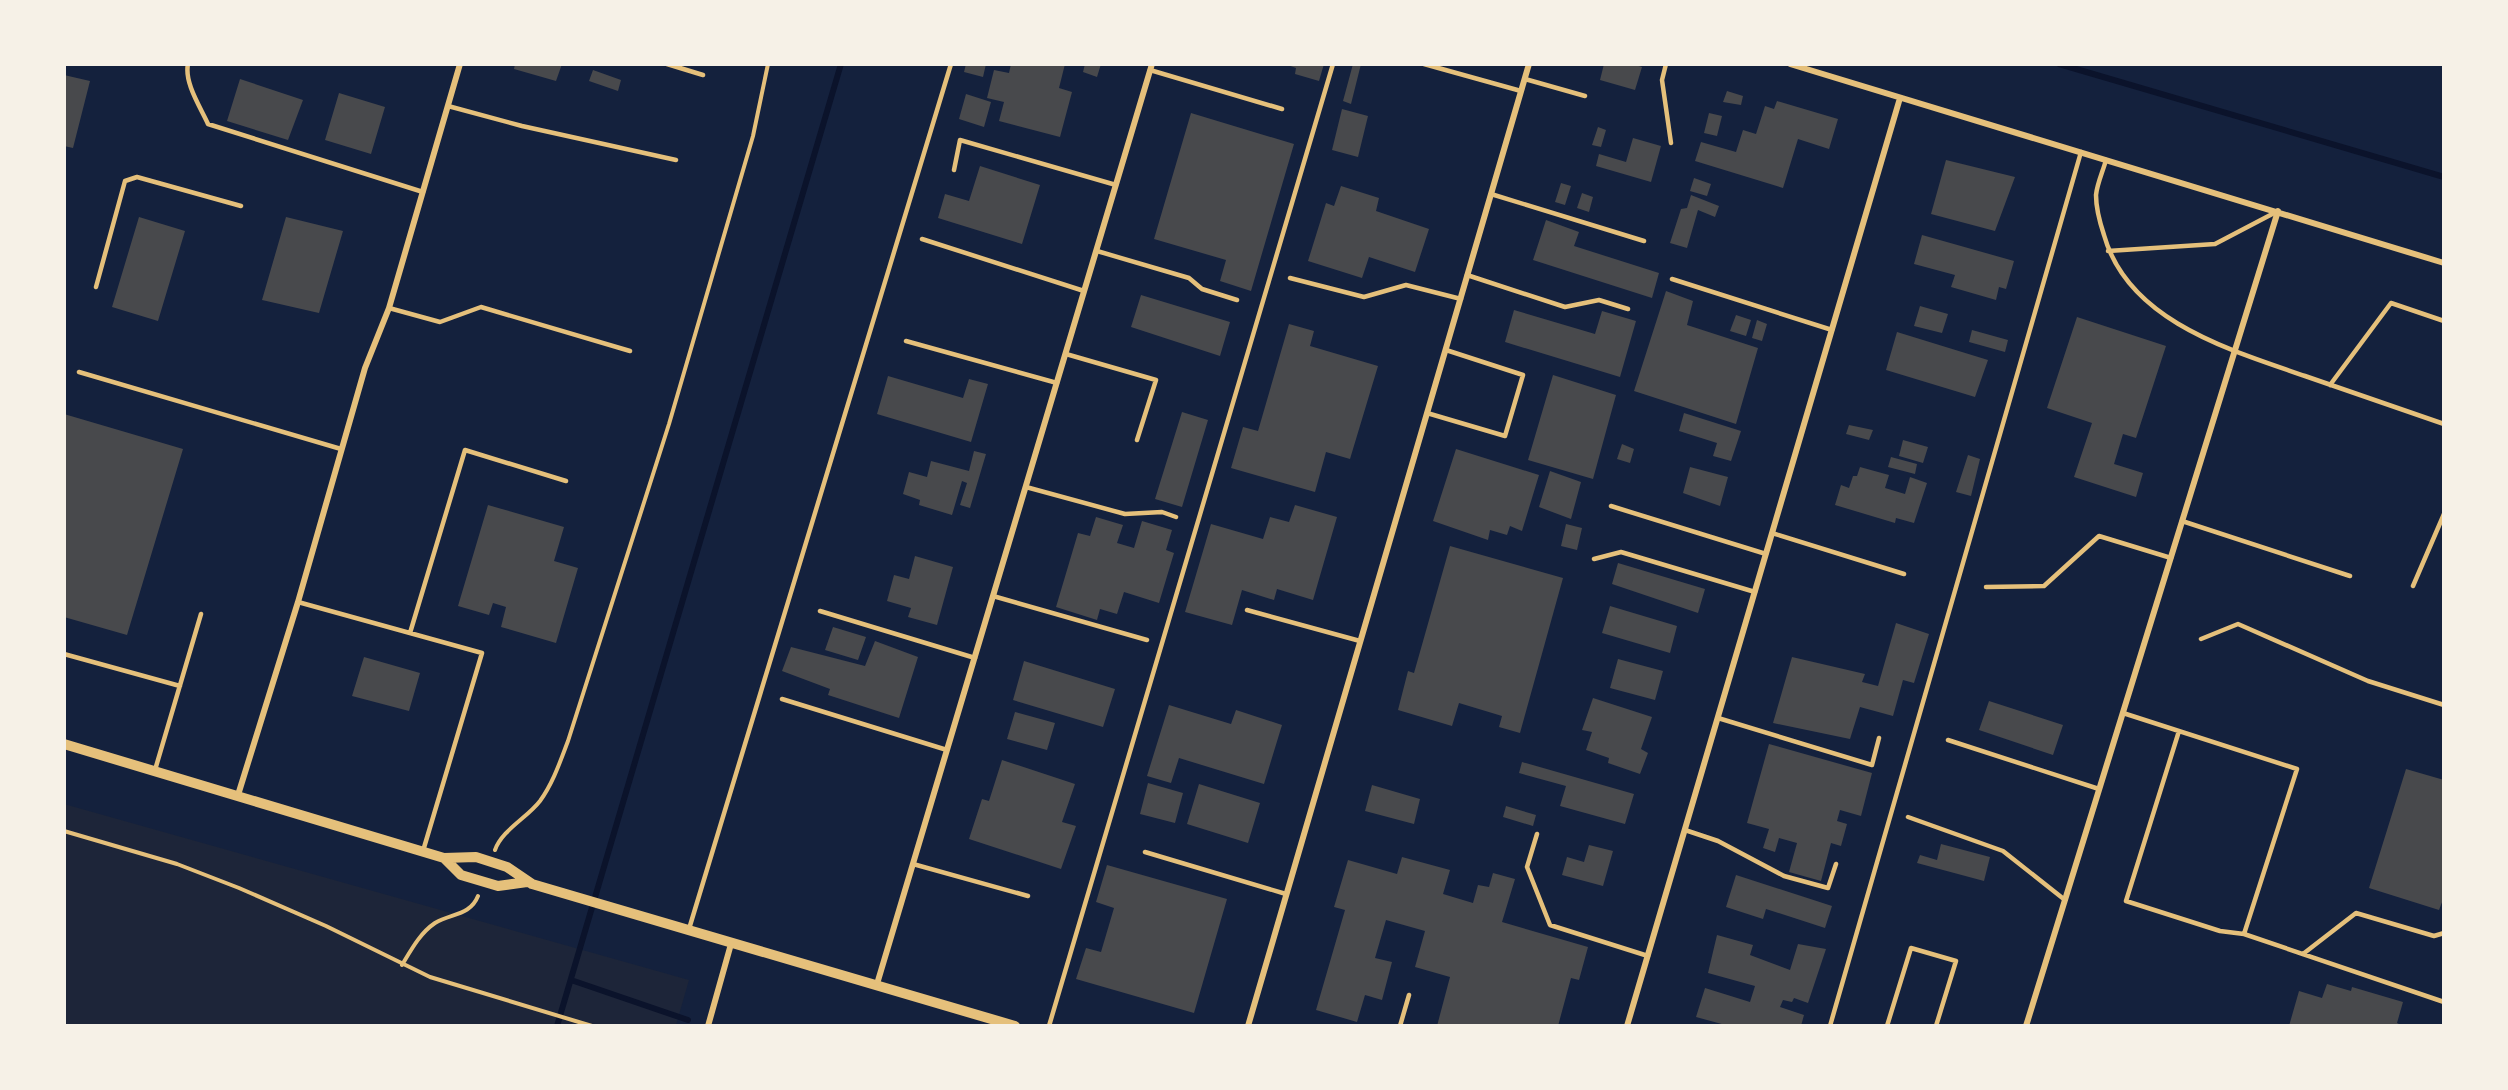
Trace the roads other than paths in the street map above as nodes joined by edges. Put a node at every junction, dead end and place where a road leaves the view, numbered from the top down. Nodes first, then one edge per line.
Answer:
1 (188, 64) edge
2 (460, 64) edge
3 (667, 64) edge
4 (951, 64) edge
5 (1333, 64) edge
6 (1424, 64) edge
7 (1529, 64) edge
8 (1666, 64) edge
9 (1790, 64) edge
10 (1151, 67) edge
11 (703, 75) dead end
12 (1525, 79) junction
13 (1521, 91) junction
14 (1585, 96) dead end
15 (1900, 98) junction
16 (448, 106) junction
17 (1282, 109) dead end
18 (1671, 143) dead end
19 (2081, 152) junction
20 (676, 160) dead end
21 (2106, 160) junction
22 (954, 170) dead end
23 (1116, 185) junction
24 (423, 192) junction
25 (1491, 194) junction
26 (241, 206) dead end
27 (2278, 211) junction
28 (922, 239) dead end
29 (1644, 241) dead end
30 (1096, 251) junction
31 (2108, 251) junction
32 (2444, 263) edge
33 (1467, 275) junction
34 (1290, 278) dead end
35 (1672, 279) dead end
36 (96, 287) dead end
37 (1084, 291) junction
38 (1461, 299) junction
39 (1237, 300) dead end
40 (389, 308) junction
41 (1628, 309) dead end
42 (2444, 321) edge
43 (1832, 330) junction
44 (906, 341) dead end
45 (2236, 349) junction
46 (1446, 350) junction
47 (630, 351) dead end
48 (1066, 354) junction
49 (79, 372) dead end
50 (1057, 383) junction
51 (2330, 385) junction
52 (1427, 413) junction
53 (2444, 424) edge
54 (1137, 440) dead end
55 (341, 449) junction
56 (566, 481) dead end
57 (1026, 487) junction
58 (1611, 506) dead end
59 (2444, 514) edge
60 (1176, 517) dead end
61 (2182, 521) junction
62 (1772, 533) junction
63 (1766, 554) junction
64 (2171, 558) junction
65 (1594, 559) dead end
66 (1904, 574) dead end
67 (2349, 576) dead end
68 (2414, 586) dead end
69 (1986, 587) dead end
70 (1755, 592) junction
71 (993, 596) junction
72 (298, 602) junction
73 (1247, 610) dead end
74 (820, 611) dead end
75 (201, 614) dead end
76 (410, 633) junction
77 (2200, 639) dead end
78 (1148, 640) dead end
79 (1360, 641) junction
80 (64, 654) edge
81 (975, 658) junction
82 (180, 686) junction
83 (782, 699) dead end
84 (2444, 705) edge
85 (2123, 713) junction
86 (1718, 718) junction
87 (2179, 731) junction
88 (1879, 738) dead end
89 (1948, 740) dead end
90 (64, 744) edge
91 (947, 750) junction
92 (154, 770) junction
93 (2100, 789) junction
94 (238, 795) junction
95 (1908, 817) dead end
96 (1685, 830) junction
97 (1537, 834) dead end
98 (423, 851) junction
99 (1144, 852) dead end
100 (444, 858) junction
101 (913, 864) junction
102 (1836, 864) dead end
103 (530, 883) junction
104 (1286, 894) junction
105 (1028, 896) dead end
106 (2065, 900) junction
107 (688, 932) junction
108 (2444, 933) edge
109 (2244, 934) junction
110 (731, 944) junction
111 (2303, 954) junction
112 (1648, 956) junction
113 (877, 984) junction
114 (1409, 995) dead end
115 (2444, 1002) edge
116 (708, 1026) edge
117 (1015, 1026) edge
118 (1049, 1026) edge
119 (1248, 1026) edge
120 (1400, 1026) edge
121 (1627, 1026) edge
122 (1830, 1026) edge
123 (1887, 1026) edge
124 (1936, 1026) edge
125 (2026, 1026) edge

1 - 24 lane
2 - 16 street
3 - 11 lane
4 - 107 lane
5 - 118 lane
6 - 13 lane
7 - 12 street
8 - 18 lane
9 - 15 street
10 - 17 lane
10 - 23 street
12 - 13 street
12 - 14 lane
13 - 25 street
15 - 19 street
15 - 43 street
16 - 20 lane
16 - 24 street
19 - 21 street
19 - 122 lane
21 - 27 street
21 - 31 lane
22 - 23 lane
23 - 30 street
24 - 40 street
25 - 29 lane
25 - 33 street
26 - 36 lane
27 - 31 lane
27 - 32 street
27 - 45 street
28 - 37 lane
30 - 37 street
30 - 39 lane
31 - 45 lane
33 - 38 street
33 - 41 lane
34 - 38 lane
35 - 43 lane
37 - 48 street
38 - 46 street
40 - 47 lane
40 - 55 street
42 - 51 lane
43 - 62 street
44 - 50 lane
45 - 51 lane
45 - 61 street
46 - 52 street
46 - 52 lane
48 - 50 street
48 - 54 lane
49 - 55 lane
50 - 57 street
51 - 53 lane
52 - 79 street
55 - 72 street
56 - 76 lane
57 - 60 lane
57 - 71 street
58 - 63 lane
59 - 68 lane
61 - 64 street
61 - 67 lane
62 - 63 street
62 - 66 lane
63 - 70 street
64 - 69 lane
64 - 85 street
65 - 70 lane
70 - 86 street
71 - 78 lane
71 - 81 street
72 - 76 lane
72 - 94 street
73 - 79 lane
74 - 81 lane
75 - 82 lane
76 - 98 lane
77 - 84 lane
79 - 104 street
80 - 82 lane
81 - 91 street
82 - 92 lane
83 - 91 lane
85 - 87 lane
85 - 93 street
86 - 88 lane
86 - 96 street
87 - 109 lane
87 - 109 lane
89 - 93 lane
90 - 92 street
91 - 101 street
92 - 94 street
93 - 106 street
94 - 98 street
95 - 106 lane
96 - 102 lane
96 - 112 street
97 - 112 lane
98 - 100 street
99 - 104 lane
100 - 103 street
100 - 103 street
101 - 105 lane
101 - 113 street
103 - 107 street
104 - 119 street
106 - 125 street
107 - 110 street
108 - 111 lane
109 - 111 lane
110 - 113 street
110 - 116 street
111 - 115 lane
112 - 121 street
113 - 117 street
114 - 120 lane
123 - 124 lane

